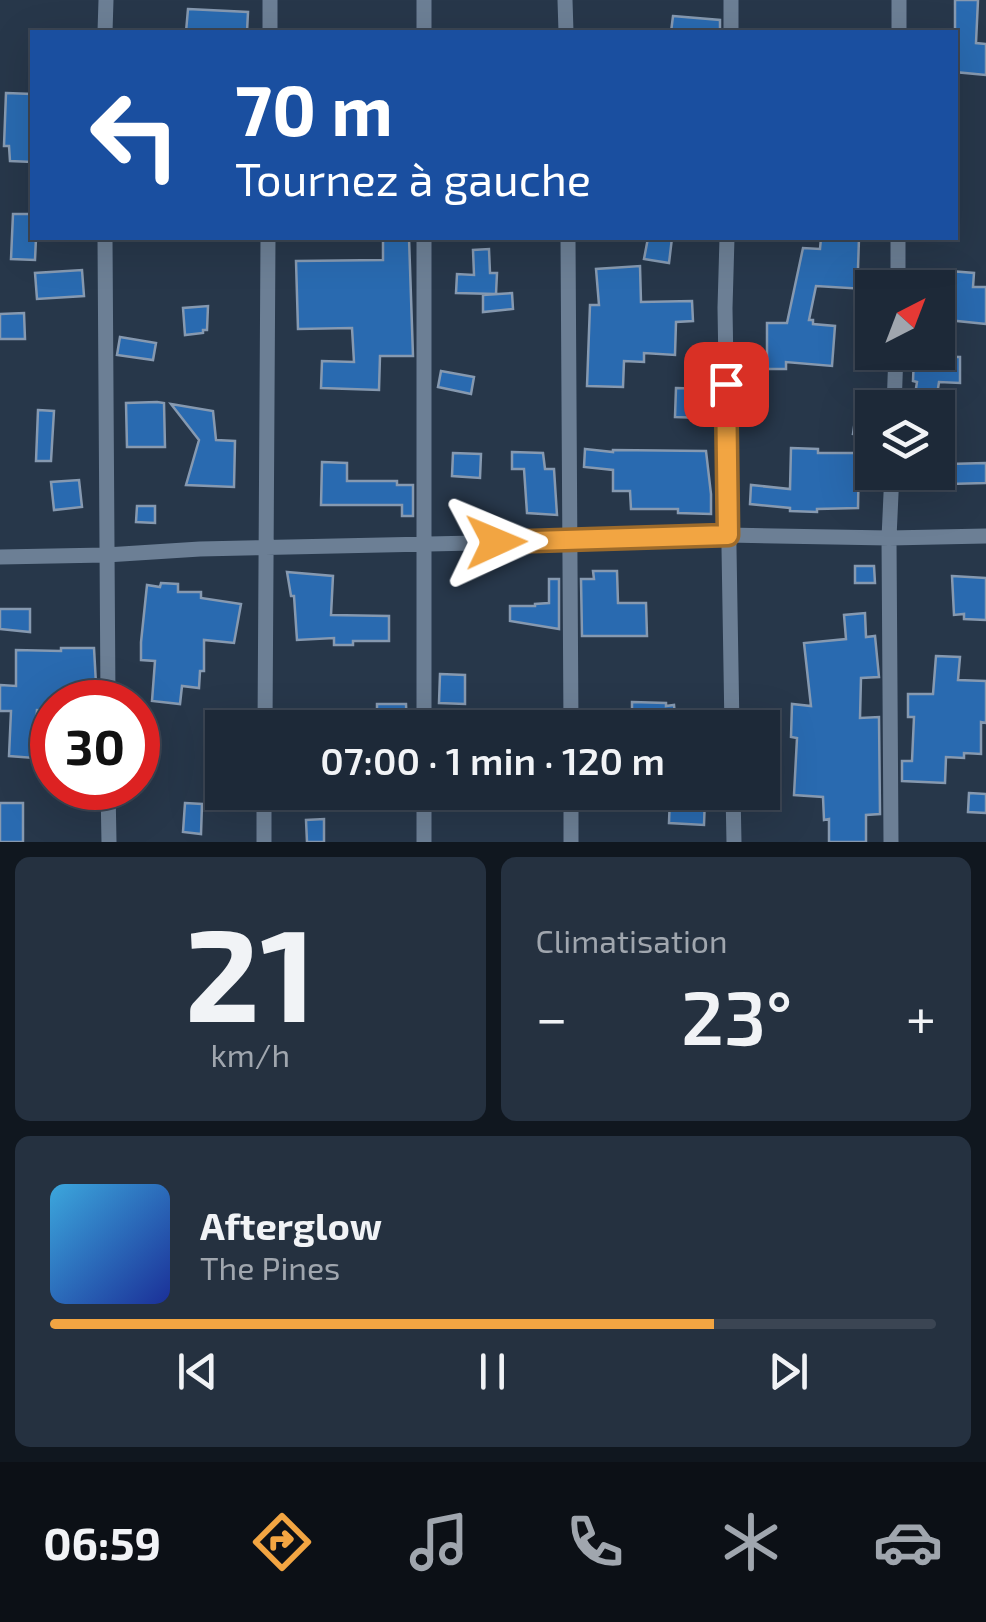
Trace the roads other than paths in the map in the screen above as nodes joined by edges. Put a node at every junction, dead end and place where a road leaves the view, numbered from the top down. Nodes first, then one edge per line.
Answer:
1 (106, 0) edge
2 (270, 0) edge
3 (424, 0) edge
4 (565, 0) edge
5 (731, 0) edge
6 (899, 0) edge
7 (105, 30) edge
8 (270, 30) edge
9 (424, 30) edge
10 (566, 30) edge
11 (731, 30) edge
12 (899, 30) edge
13 (105, 240) edge
14 (268, 240) edge
15 (424, 240) edge
16 (568, 240) edge
17 (726, 240) edge
18 (898, 240) edge
19 (898, 270) edge
20 (891, 490) edge
21 (728, 535) junction
22 (986, 536) edge
23 (890, 538) junction
24 (570, 541) junction
25 (423, 543) junction
26 (266, 547) junction
27 (106, 555) junction
28 (0, 556) edge
29 (108, 680) edge
30 (264, 710) edge
31 (424, 710) edge
32 (570, 710) edge
33 (732, 710) edge
34 (108, 810) edge
35 (264, 810) edge
36 (424, 810) edge
37 (571, 810) edge
38 (733, 810) edge
39 (108, 842) edge
40 (264, 842) edge
41 (424, 842) edge
42 (571, 842) edge
43 (734, 842) edge
44 (891, 842) edge

1 - 7 street
2 - 8 street
3 - 9 street
4 - 10 street
5 - 11 street
6 - 12 street
13 - 27 street
14 - 26 street
15 - 25 street
16 - 24 street
17 - 21 street
18 - 19 street
20 - 23 street
21 - 23 street
21 - 24 street
21 - 33 street
22 - 23 street
23 - 44 street
24 - 25 street
24 - 32 street
25 - 26 street
25 - 31 street
26 - 27 street
26 - 30 street
27 - 28 street
27 - 29 street
34 - 39 street
35 - 40 street
36 - 41 street
37 - 42 street
38 - 43 street

